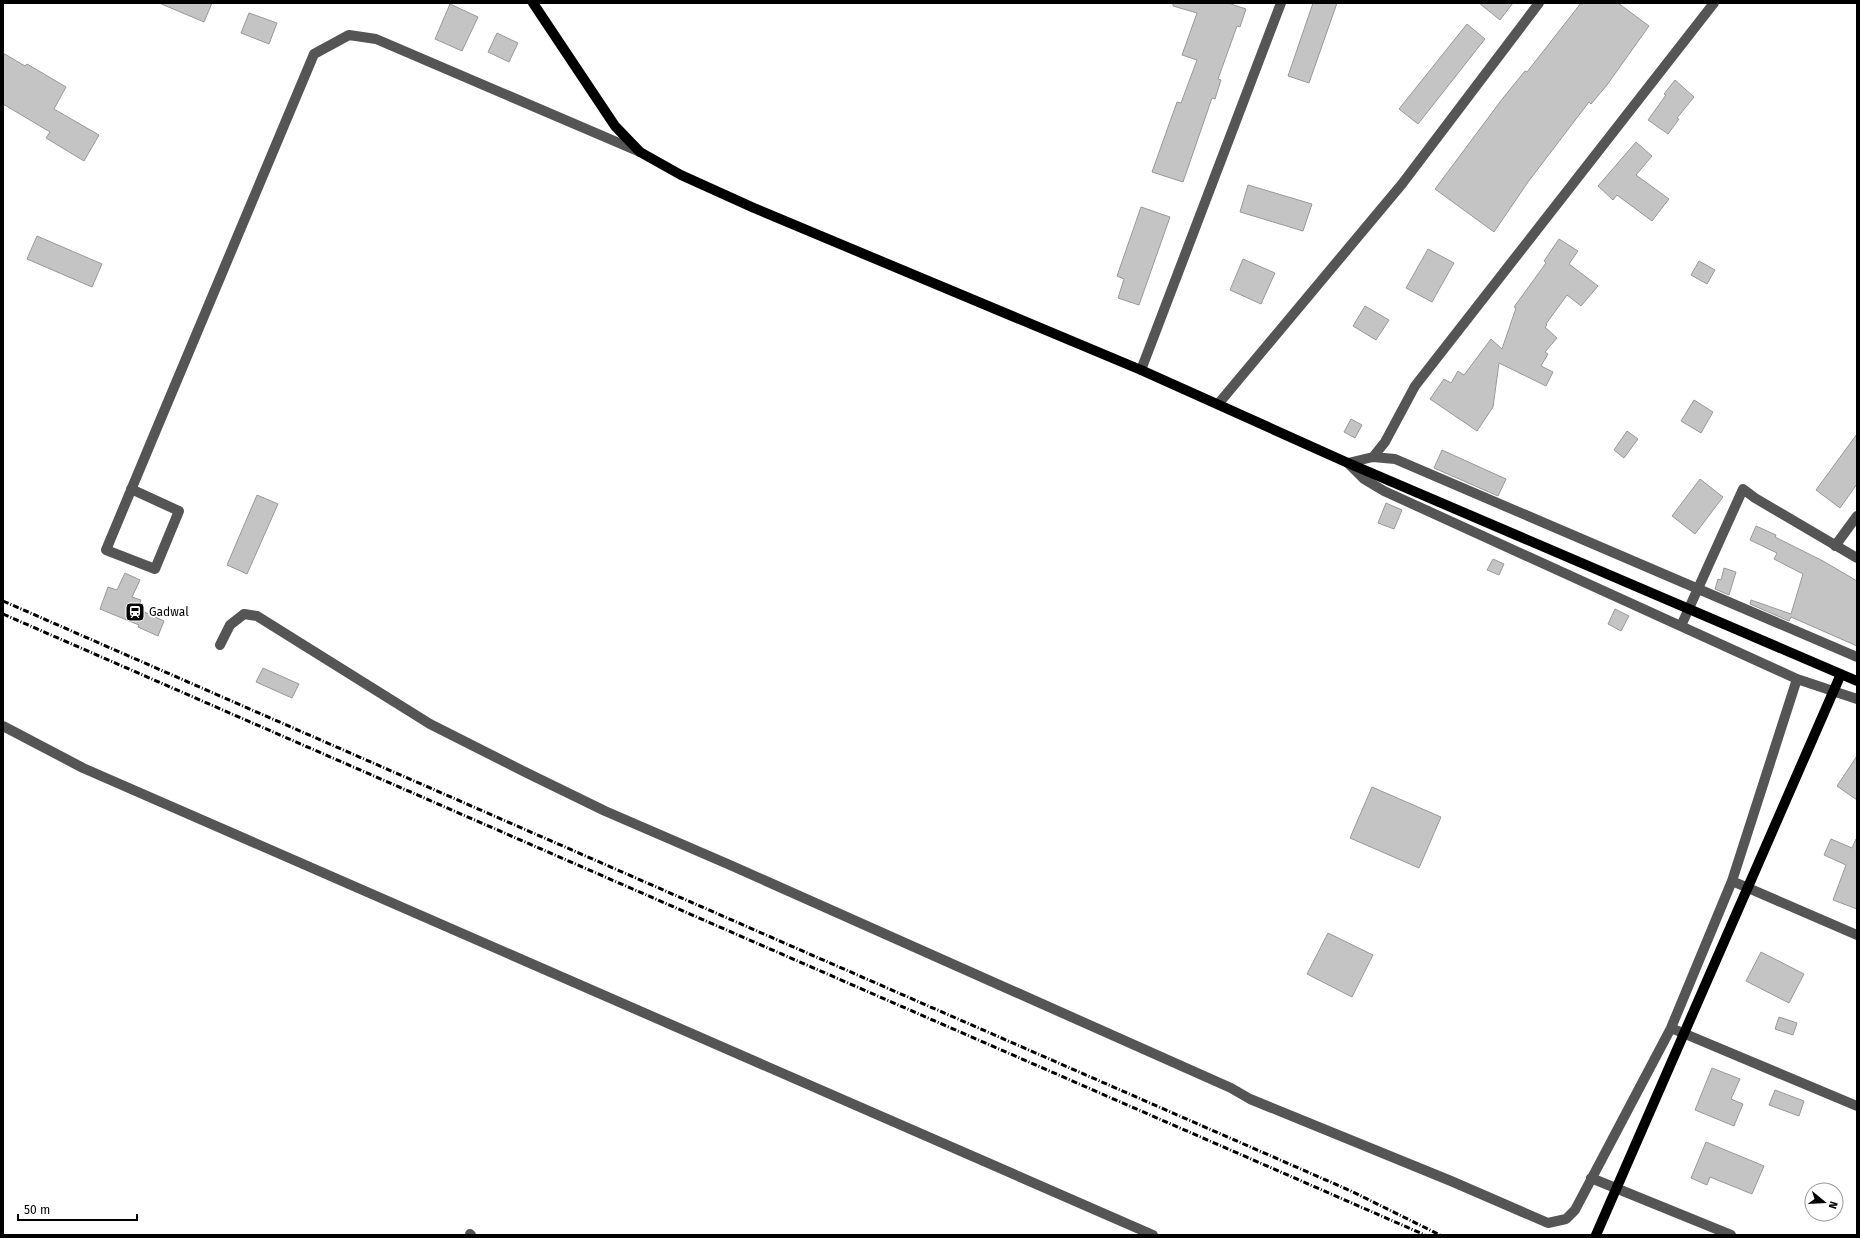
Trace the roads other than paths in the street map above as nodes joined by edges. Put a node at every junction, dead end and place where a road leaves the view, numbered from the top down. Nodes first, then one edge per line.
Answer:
1 (533, 3) edge
2 (1281, 3) edge
3 (1539, 3) edge
4 (1714, 3) edge
5 (640, 152) junction
6 (1141, 370) junction
7 (1219, 404) junction
8 (1373, 457) junction
9 (1348, 463) junction
10 (131, 489) junction
11 (1857, 516) edge
12 (1835, 546) junction
13 (1857, 558) edge
14 (1697, 590) junction
15 (1681, 626) junction
16 (220, 645) dead end
17 (1857, 657) edge
18 (1842, 674) junction
19 (1797, 678) junction
20 (1857, 681) edge
21 (1857, 699) edge
22 (3, 726) edge
23 (1732, 881) junction
24 (1857, 935) edge
25 (1671, 1028) junction
26 (1857, 1106) edge
27 (1591, 1178) junction
28 (1153, 1235) edge
29 (1596, 1235) edge
30 (1731, 1235) edge

1 - 5 main road
2 - 6 street
3 - 7 street
4 - 8 street
5 - 6 main road
5 - 10 street
6 - 7 main road
7 - 9 main road
8 - 9 street
8 - 14 street
9 - 15 street
9 - 18 main road
10 - 10 street
11 - 12 street
12 - 13 street
12 - 14 street
14 - 15 street
14 - 17 street
15 - 19 street
16 - 27 street
18 - 20 main road
18 - 29 main road
19 - 21 street
19 - 23 street
22 - 28 street
23 - 24 street
23 - 25 street
25 - 26 street
25 - 27 street
27 - 30 street

